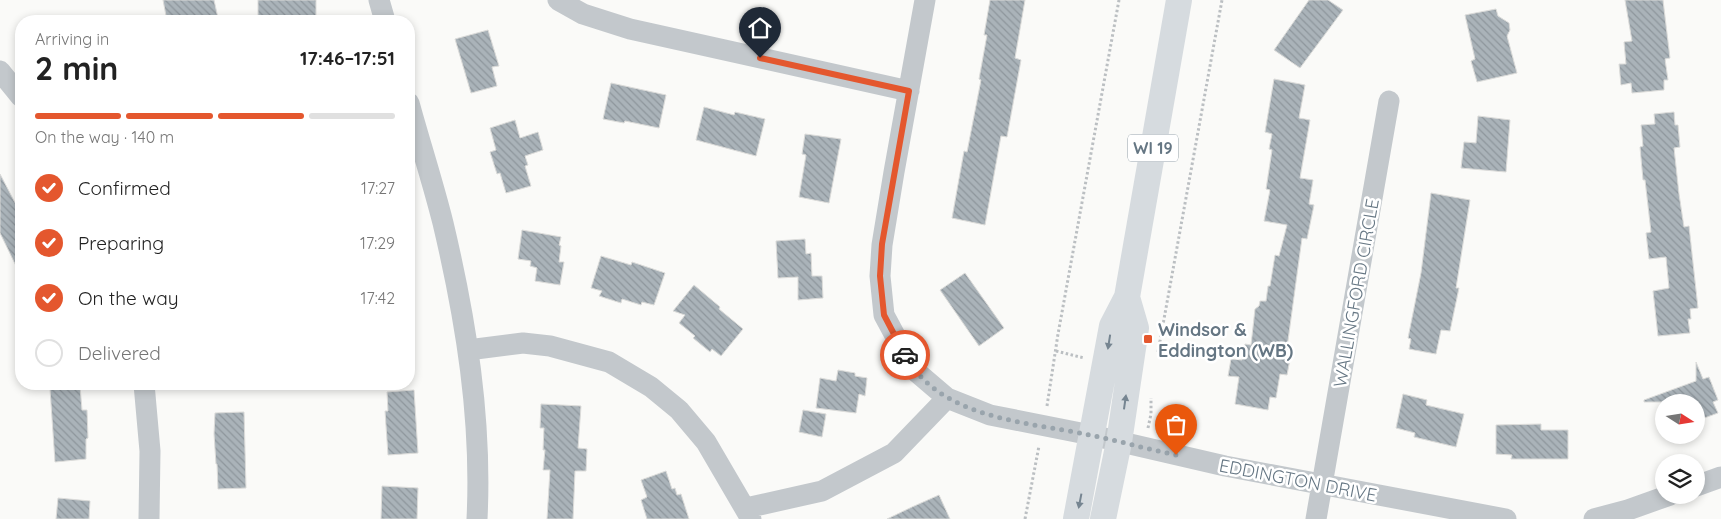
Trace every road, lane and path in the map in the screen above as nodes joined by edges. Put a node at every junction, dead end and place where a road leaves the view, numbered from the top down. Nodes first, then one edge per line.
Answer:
1 (379, 0) edge
2 (558, 0) edge
3 (925, 0) edge
4 (1119, 0) edge
5 (1179, 0) edge
6 (1222, 0) edge
7 (383, 15) edge
8 (0, 71) edge
9 (15, 90) edge
10 (909, 91) junction
11 (1389, 101) dead end
12 (415, 124) edge
13 (1127, 297) junction
14 (468, 350) junction
15 (1157, 360) dead end
16 (145, 390) edge
17 (1152, 390) dead end
18 (947, 398) junction
19 (1044, 426) junction
20 (1091, 435) junction
21 (1131, 445) junction
22 (1721, 477) edge
23 (1705, 483) edge
24 (1322, 485) junction
25 (1655, 500) edge
26 (748, 513) edge
27 (149, 519) edge
28 (477, 519) edge
29 (1025, 519) edge
30 (1076, 519) edge
31 (1103, 519) edge
32 (1316, 519) edge
33 (1506, 519) edge
34 (1594, 519) edge

1 - 7 street
2 - 10 street
3 - 10 street, EDDINGTON DRIVE
4 - 19 path
5 - 13 main road, WI 19
6 - 15 path
8 - 9 street
10 - 18 street, EDDINGTON DRIVE
11 - 24 street, WALLINGFORD CIRCLE
12 - 14 street
13 -> 20 main road, WI 19
21 -> 13 main road, WI 19
14 - 26 street
14 - 28 street
16 - 27 street
17 - 21 path
18 - 19 street, EDDINGTON DRIVE
18 - 26 street
19 - 20 street, EDDINGTON DRIVE
19 - 29 path
20 - 21 street, EDDINGTON DRIVE
20 -> 30 main road, WI 19
21 - 24 street, EDDINGTON DRIVE
21 - 31 main road, WI 19
22 - 23 street
24 - 32 street, WALLINGFORD CIRCLE
24 - 33 street, EDDINGTON DRIVE
25 - 34 street

